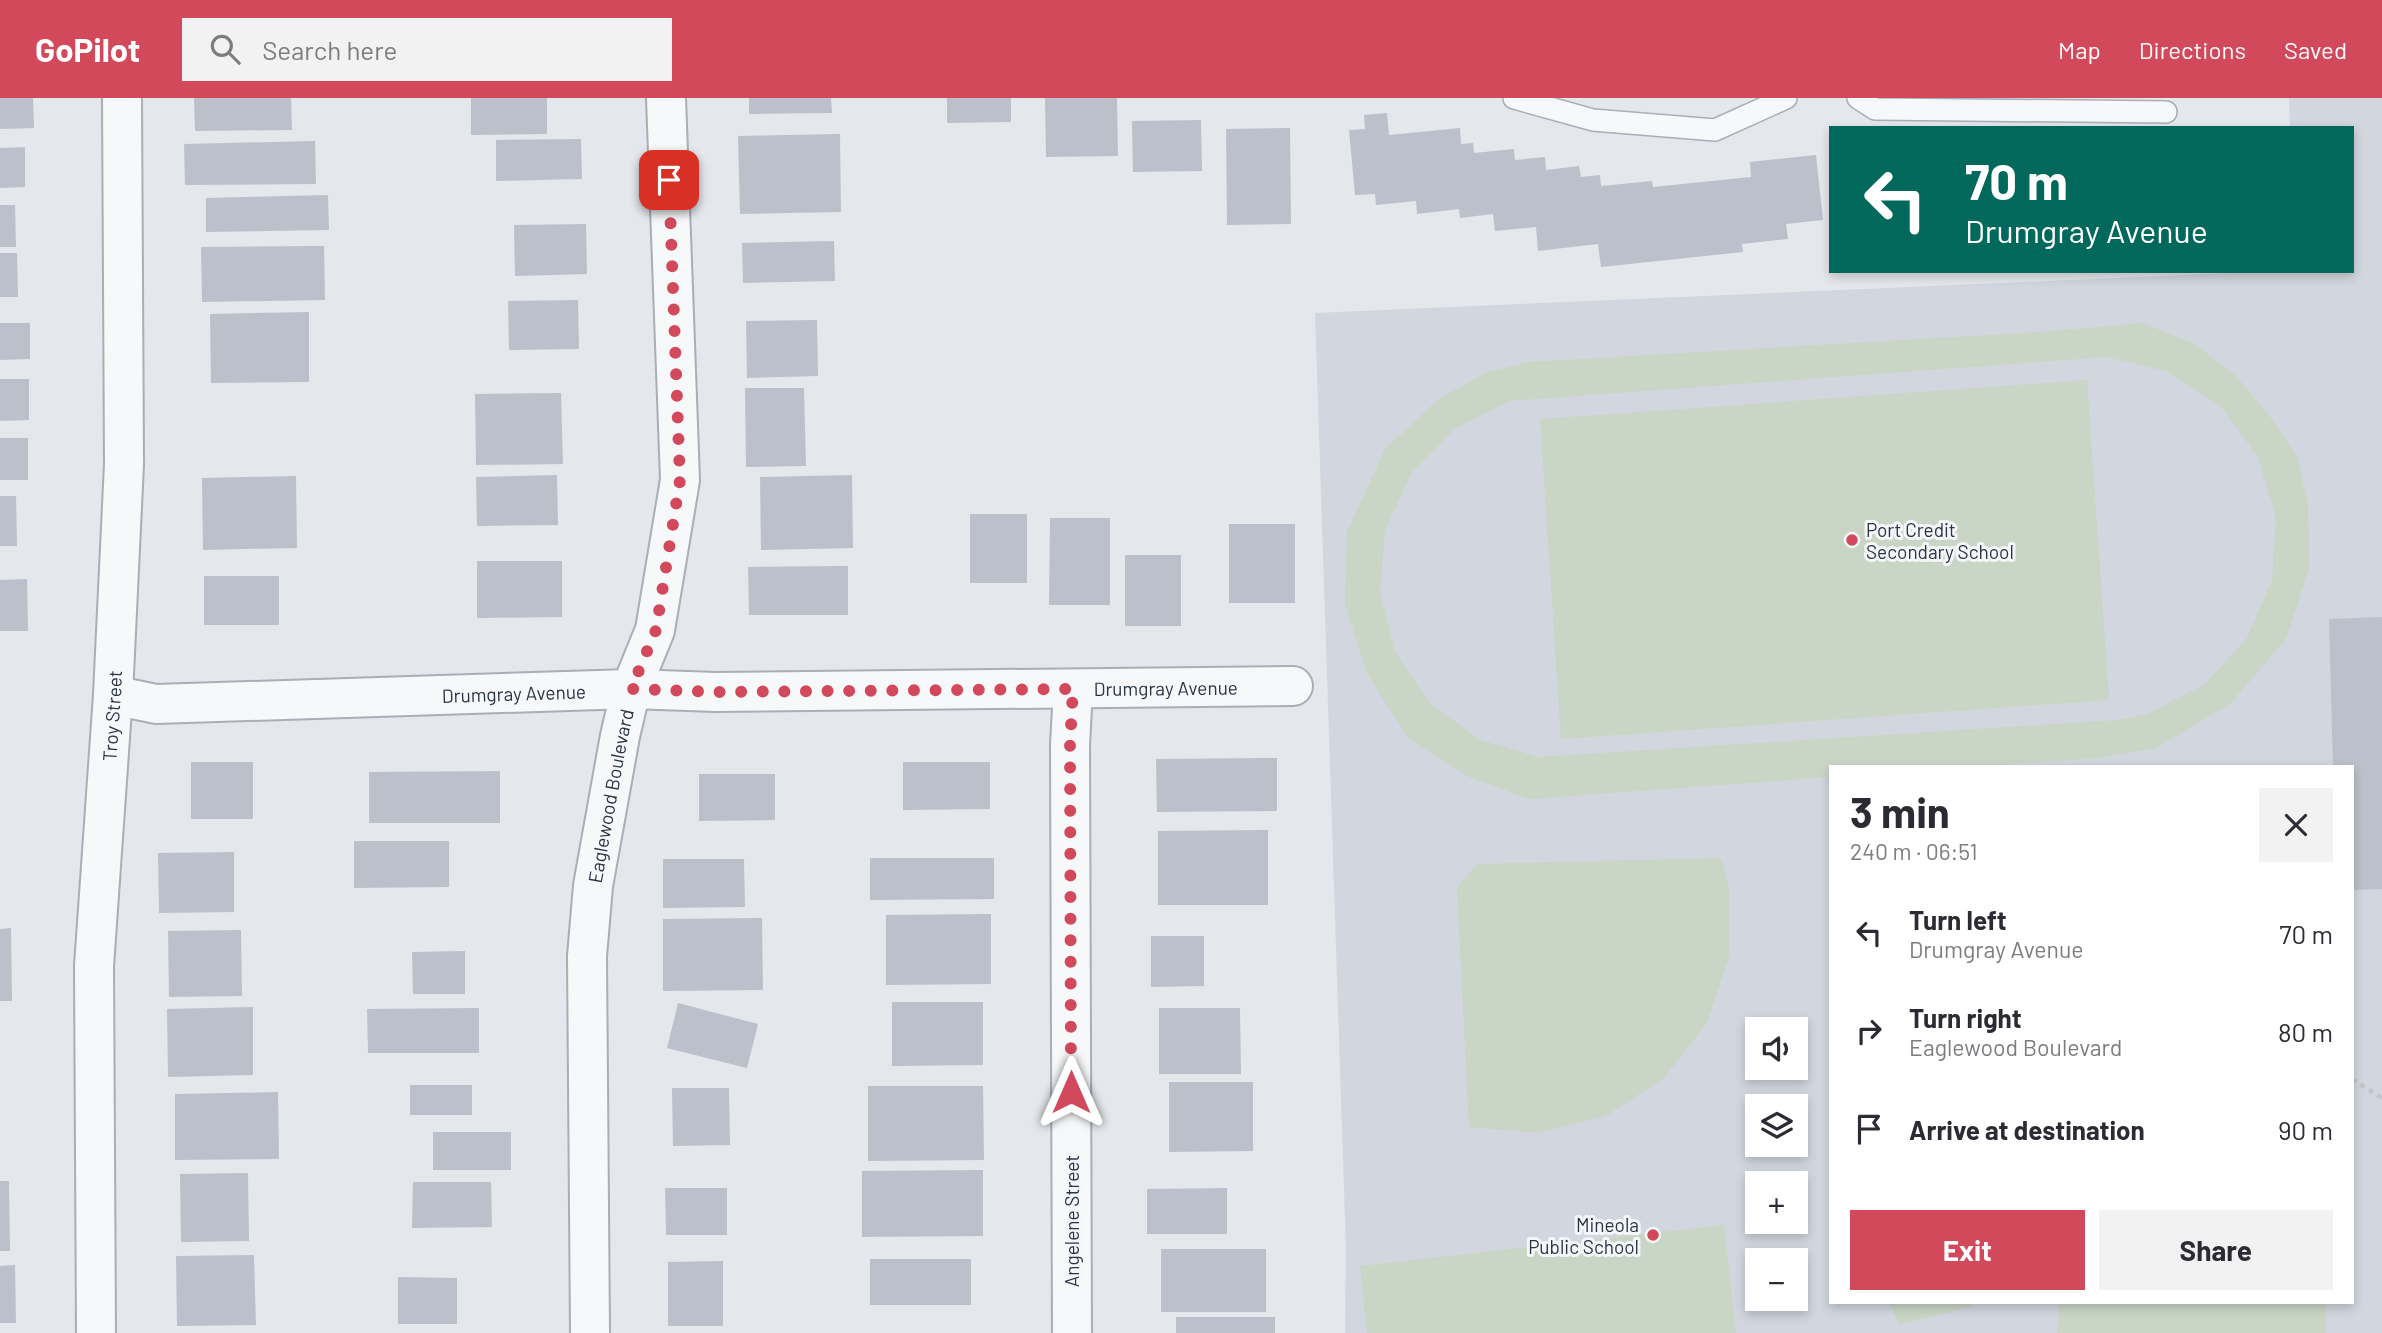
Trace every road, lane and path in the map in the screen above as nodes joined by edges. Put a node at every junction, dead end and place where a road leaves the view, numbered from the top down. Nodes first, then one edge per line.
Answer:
1 (122, 98) edge
2 (666, 98) edge
3 (1514, 98) edge
4 (1786, 98) edge
5 (1858, 98) edge
6 (1540, 102) edge
7 (2166, 111) dead end
8 (1293, 687) dead end
9 (631, 689) junction
10 (1073, 689) junction
11 (113, 695) junction
12 (2354, 1080) edge
13 (2382, 1098) edge
14 (96, 1333) edge
15 (590, 1333) edge
16 (1072, 1333) edge

1 - 11 street, Troy Street
2 - 9 street, Eaglewood Boulevard
3 - 6 lane
4 - 6 lane
5 - 7 lane
8 - 10 street, Drumgray Avenue
9 - 10 street, Drumgray Avenue
9 - 11 street, Drumgray Avenue
9 - 15 street, Eaglewood Boulevard
10 - 16 street, Angelene Street
11 - 14 street, Troy Street
12 - 13 path

